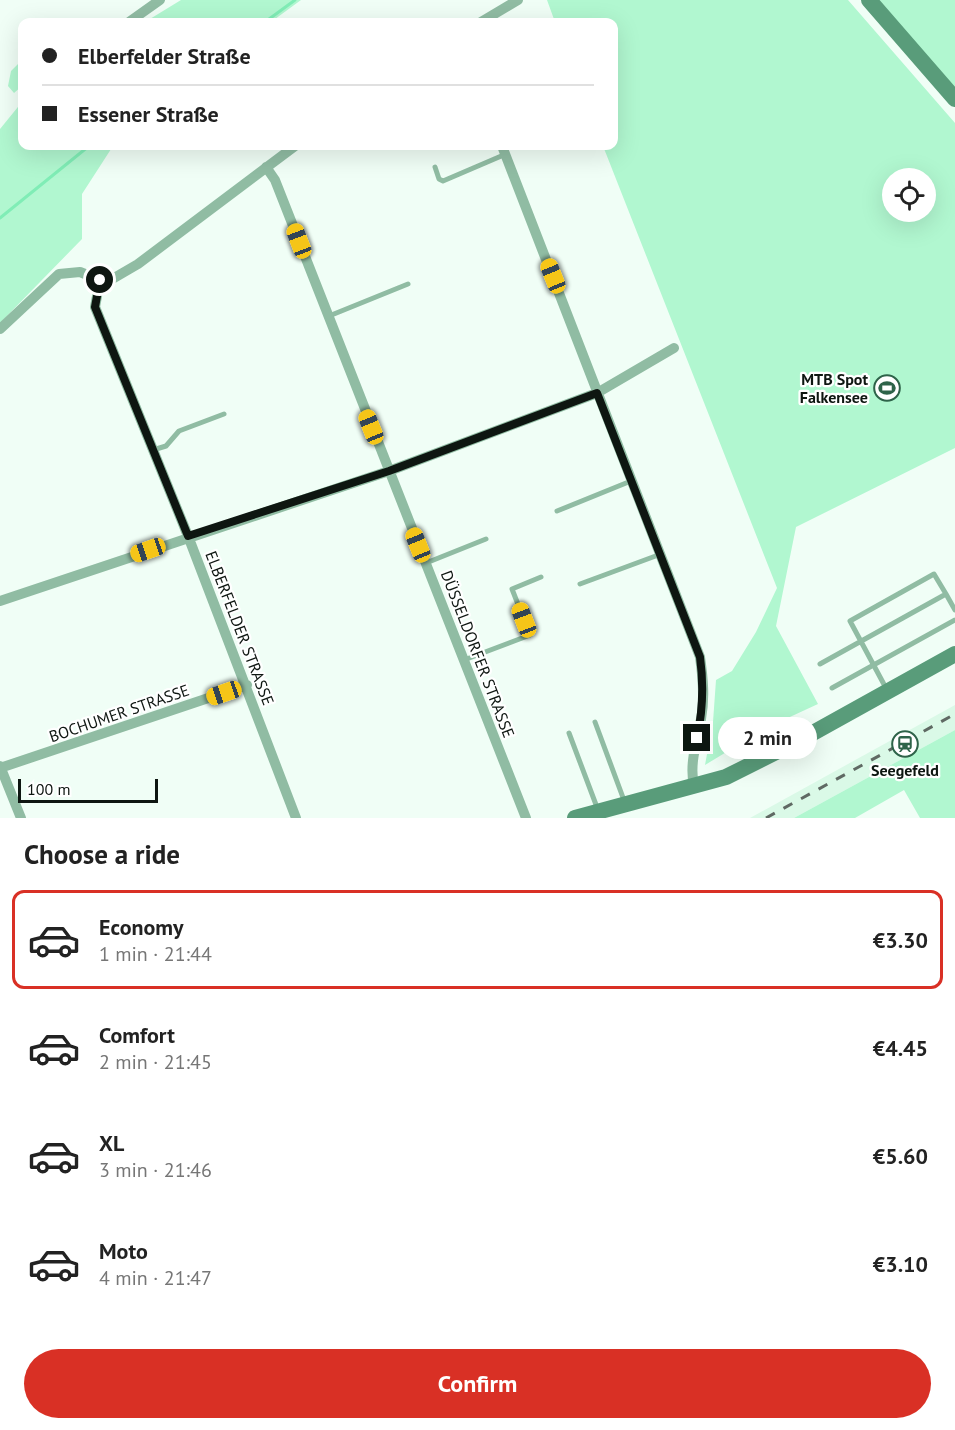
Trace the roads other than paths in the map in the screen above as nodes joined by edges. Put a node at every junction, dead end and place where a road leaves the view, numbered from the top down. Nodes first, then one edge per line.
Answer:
1 (160, 0) edge
2 (518, 0) edge
3 (869, 0) edge
4 (135, 18) edge
5 (488, 18) edge
6 (955, 99) edge
7 (289, 150) edge
8 (504, 150) edge
9 (266, 167) junction
10 (435, 167) dead end
11 (100, 280) junction
12 (408, 284) dead end
13 (328, 316) junction
14 (0, 329) edge
15 (674, 348) dead end
16 (597, 393) junction
17 (224, 414) dead end
18 (153, 450) junction
19 (389, 471) junction
20 (633, 481) junction
21 (557, 511) dead end
22 (188, 536) junction
23 (486, 539) dead end
24 (661, 554) junction
25 (426, 563) junction
26 (541, 577) dead end
27 (580, 584) dead end
28 (955, 596) edge
29 (947, 597) junction
30 (0, 601) edge
31 (955, 610) edge
32 (955, 620) edge
33 (862, 642) junction
34 (955, 654) edge
35 (464, 660) junction
36 (820, 664) dead end
37 (875, 666) junction
38 (247, 685) junction
39 (832, 688) dead end
40 (888, 691) junction
41 (595, 722) dead end
42 (569, 733) dead end
43 (0, 768) edge
44 (693, 786) junction
45 (625, 804) junction
46 (599, 811) junction
47 (21, 818) edge
48 (296, 818) edge
49 (526, 818) edge
50 (575, 818) edge

1 - 4 street
2 - 5 street
3 - 6 street
7 - 9 street
8 - 10 lane
8 - 16 street
9 - 11 street
9 - 13 street, DÜSSELDORFER STRASSE
11 - 14 street
11 - 18 street, ELBERFELDER STRASSE
12 - 13 lane
13 - 19 street, DÜSSELDORFER STRASSE
15 - 16 street
16 - 19 street
16 - 20 street
17 - 18 lane
18 - 22 street, ELBERFELDER STRASSE
19 - 22 street
19 - 25 street, DÜSSELDORFER STRASSE
20 - 21 lane
20 - 24 street
22 - 30 street
22 - 38 street, ELBERFELDER STRASSE
23 - 25 lane
24 - 27 lane
24 - 44 street
25 - 35 street, DÜSSELDORFER STRASSE
26 - 35 lane
28 - 29 lane
29 - 31 lane
29 - 33 lane
29 - 33 lane
32 - 37 lane
33 - 36 lane
33 - 37 lane
34 - 40 street
35 - 49 street, DÜSSELDORFER STRASSE
37 - 39 lane
37 - 40 lane
38 - 43 street, BOCHUMER STRASSE
38 - 48 street, ELBERFELDER STRASSE
40 - 44 street
41 - 45 lane
42 - 46 lane
43 - 47 street
44 - 45 street
45 - 46 street
46 - 50 street

